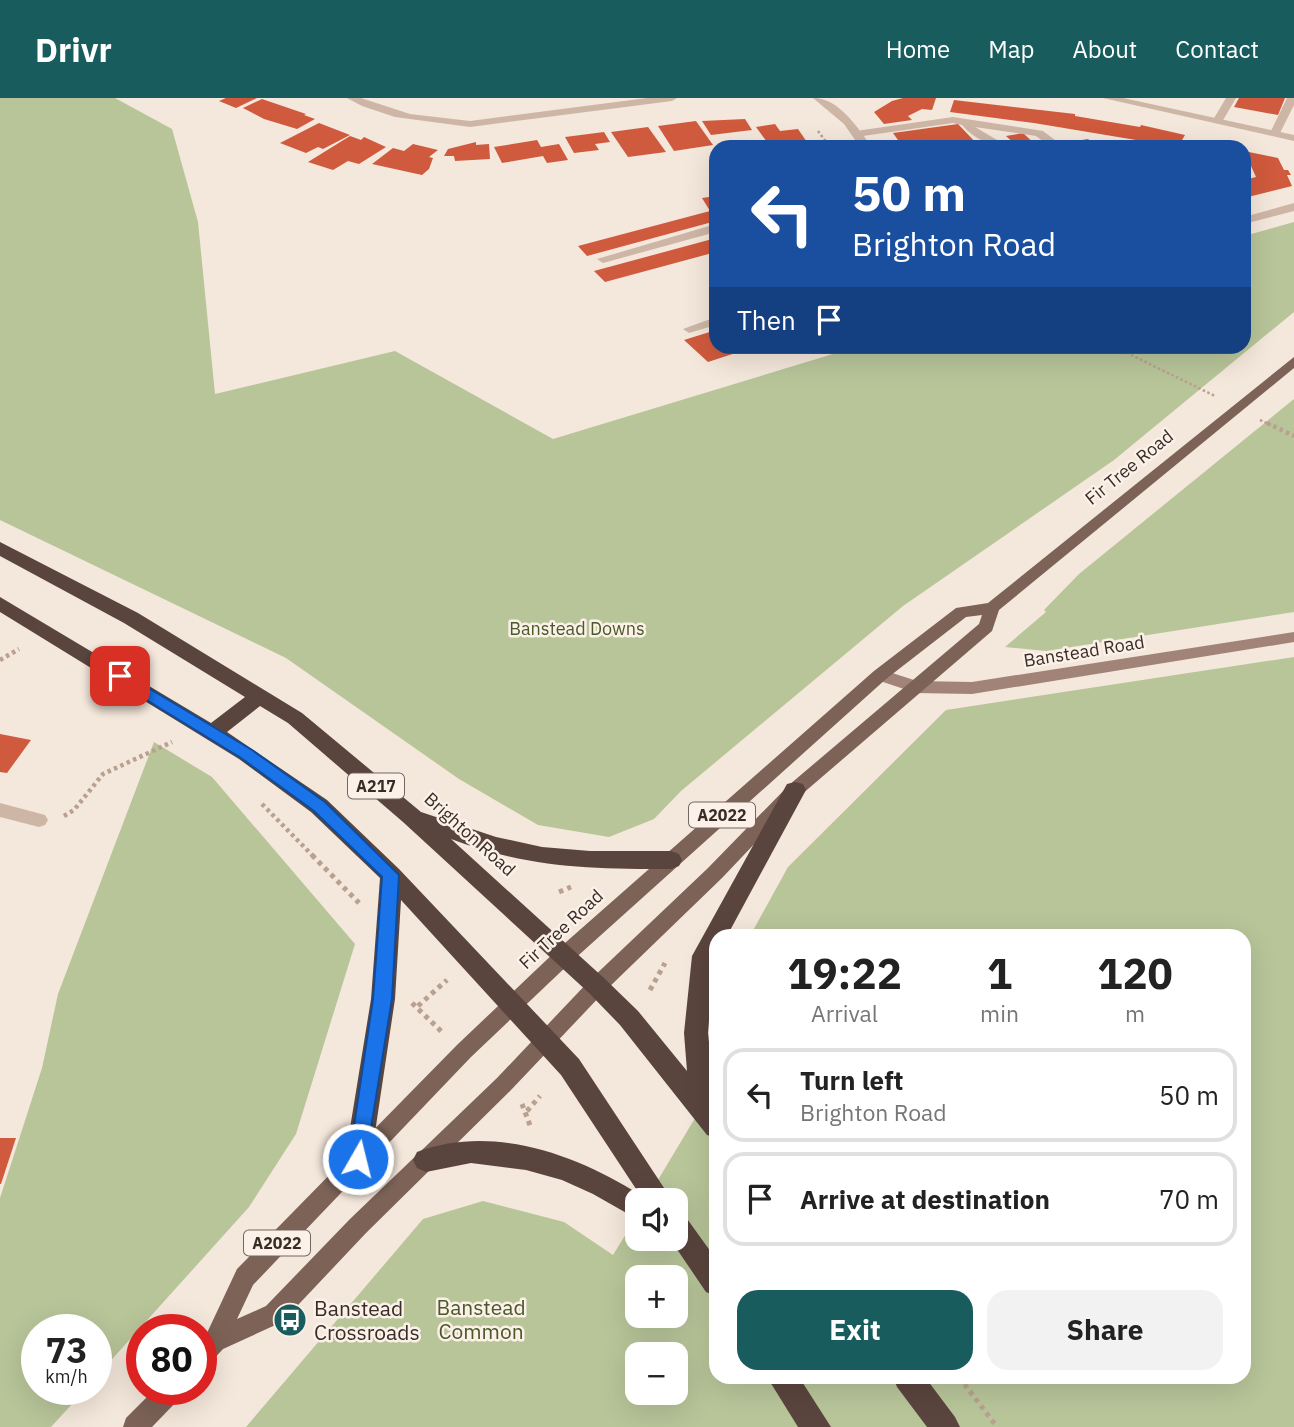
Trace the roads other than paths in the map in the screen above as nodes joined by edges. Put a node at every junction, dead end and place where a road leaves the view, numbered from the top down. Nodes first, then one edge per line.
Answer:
1 (352, 98) edge
2 (672, 98) edge
3 (818, 98) edge
4 (1108, 98) edge
5 (1231, 98) edge
6 (1292, 98) edge
7 (1218, 120) junction
8 (966, 121) junction
9 (1275, 133) junction
10 (856, 134) junction
11 (1294, 138) edge
12 (861, 140) edge
13 (989, 140) edge
14 (1048, 140) edge
15 (1294, 206) edge
16 (1251, 219) edge
17 (709, 230) edge
18 (603, 259) dead end
19 (709, 323) edge
20 (689, 329) dead end
21 (1294, 361) edge
22 (0, 548) edge
23 (0, 603) edge
24 (992, 608) junction
25 (1294, 637) edge
26 (880, 675) junction
27 (916, 687) junction
28 (259, 696) junction
29 (212, 733) junction
30 (795, 790) junction
31 (0, 810) edge
32 (411, 816) junction
33 (39, 820) road end
34 (671, 860) junction
35 (391, 875) junction
36 (719, 929) edge
37 (709, 947) edge
38 (564, 956) junction
39 (597, 986) junction
40 (512, 1006) junction
41 (544, 1042) junction
42 (709, 1118) edge
43 (358, 1159) junction
44 (426, 1160) junction
45 (651, 1188) edge
46 (625, 1200) edge
47 (688, 1245) edge
48 (709, 1273) edge
49 (217, 1331) edge
50 (217, 1343) edge
51 (786, 1384) edge
52 (912, 1384) edge
53 (156, 1405) edge
54 (135, 1427) edge
55 (816, 1427) edge
56 (945, 1427) edge

1 - 2 street
3 - 10 street
4 - 7 street
5 - 7 street
6 - 9 street
7 - 9 street
8 - 10 street
8 - 13 street
8 - 14 street
9 - 11 street
10 - 12 street
15 - 16 street
17 - 18 street
19 - 20 street
21 - 24 main road, Fir Tree Road / A2022
22 - 28 highway, Brighton Road / A217
23 - 29 highway, A217
24 - 26 main road, Fir Tree Road / A2022
24 - 27 main road, Fir Tree Road / A2022
25 - 27 street, Banstead Road
26 - 27 street, Banstead Road
26 - 34 main road, Fir Tree Road / A2022
27 - 30 main road, Fir Tree Road / A2022
28 - 29 highway
28 - 32 highway, Brighton Road / A217
29 - 35 highway, A217
30 - 36 highway
30 - 39 main road, Fir Tree Road / A2022
31 - 33 street
32 - 34 highway
32 - 38 highway, Brighton Road / A217
34 - 38 main road, Fir Tree Road / A2022
35 - 40 highway, A217
35 - 43 highway
37 - 42 highway
38 - 39 highway, Brighton Road / A217
38 - 40 main road, Fir Tree Road / A2022
39 - 41 main road, Fir Tree Road / A2022
39 - 42 highway, Brighton Road / A217
40 - 41 highway, A217
40 - 43 main road, Fir Tree Road / A2022
41 - 44 main road, A2022
41 - 45 highway, A217
43 - 49 main road, Fir Tree Road / A2022
44 - 46 highway
44 - 50 main road, A2022
47 - 48 highway
51 - 55 highway
52 - 56 highway
53 - 54 main road

